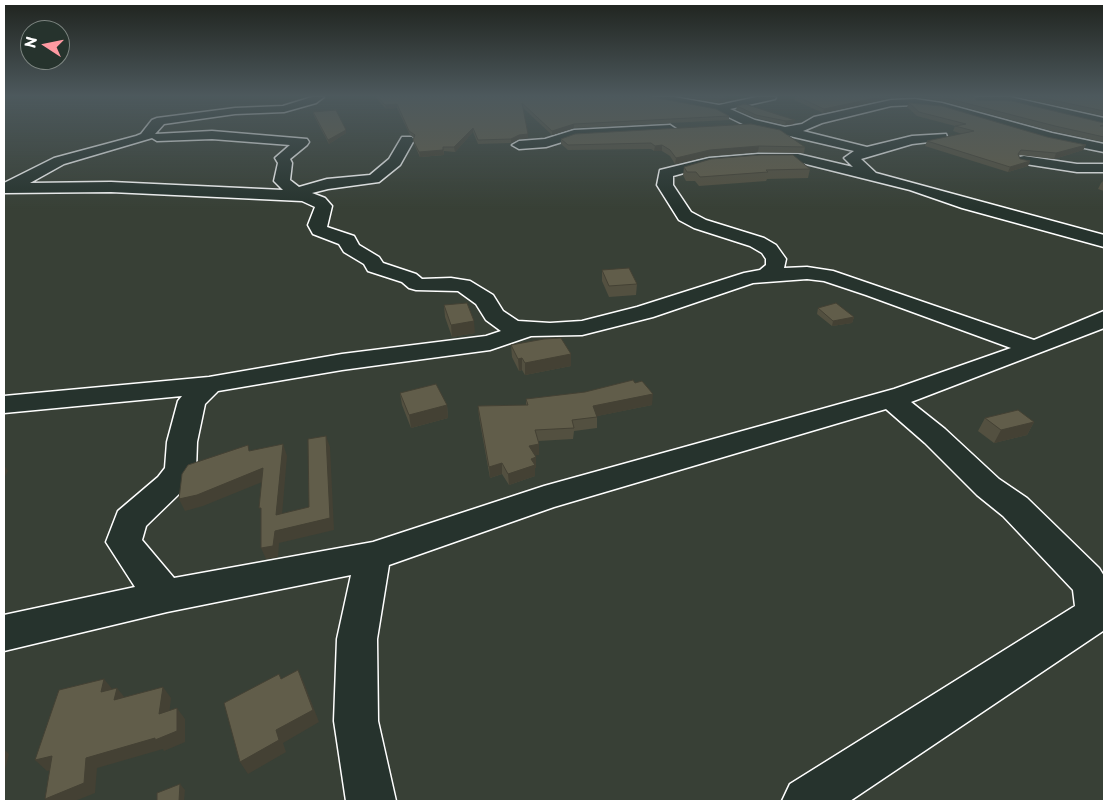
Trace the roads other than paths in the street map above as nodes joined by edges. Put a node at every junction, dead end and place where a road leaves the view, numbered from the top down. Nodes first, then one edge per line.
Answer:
1 (147, 135) edge
2 (572, 135) edge
3 (801, 135) edge
4 (1042, 135) edge
5 (941, 137) edge
6 (141, 139) junction
7 (407, 140) dead end
8 (519, 145) dead end
9 (1104, 148) edge
10 (857, 155) junction
11 (788, 157) junction
12 (1024, 160) edge
13 (1104, 168) edge
14 (870, 174) junction
15 (37, 181) junction
16 (7, 188) edge
17 (296, 194) junction
18 (1104, 241) edge
19 (767, 276) junction
20 (1104, 318) edge
21 (528, 329) junction
22 (1034, 348) junction
23 (209, 385) junction
24 (891, 399) junction
25 (4, 404) edge
26 (373, 556) junction
27 (167, 596) junction
28 (4, 633) edge
29 (372, 801) edge
30 (807, 801) edge

1 - 6 street
2 - 8 street
3 - 10 street
4 - 9 street
5 - 10 street
6 - 15 street
6 - 17 street
7 - 17 street
10 - 11 street
10 - 14 street
11 - 14 street
11 - 19 street
12 - 13 street
14 - 18 street
15 - 16 street
15 - 17 street
17 - 21 street
19 - 21 street
19 - 22 street
20 - 22 street
21 - 23 street
22 - 24 street
23 - 25 street
23 - 27 street
24 - 26 street
24 - 30 street
26 - 27 street
26 - 29 street
27 - 28 street

